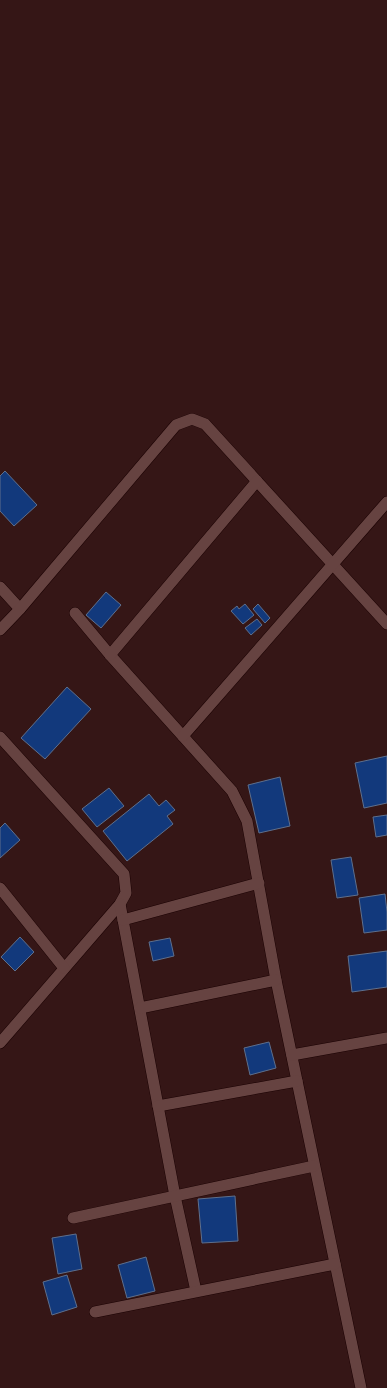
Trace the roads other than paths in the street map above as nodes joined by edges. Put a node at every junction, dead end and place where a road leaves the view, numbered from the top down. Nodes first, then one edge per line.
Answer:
1 (257, 481) junction
2 (387, 502) edge
3 (333, 564) junction
4 (0, 587) edge
5 (20, 609) junction
6 (75, 613) dead end
7 (387, 624) edge
8 (0, 630) edge
9 (110, 655) junction
10 (183, 736) junction
11 (0, 737) edge
12 (258, 884) junction
13 (0, 888) edge
14 (120, 904) junction
15 (123, 920) junction
16 (64, 968) junction
17 (276, 980) junction
18 (140, 1008) junction
19 (387, 1038) edge
20 (1, 1039) edge
21 (292, 1055) junction
22 (297, 1081) junction
23 (158, 1106) junction
24 (314, 1166) junction
25 (175, 1196) junction
26 (73, 1218) dead end
27 (335, 1264) junction
28 (196, 1291) junction
29 (95, 1312) dead end
30 (361, 1388) edge

1 - 3 street
1 - 5 street
1 - 9 street
2 - 3 street
3 - 7 street
3 - 10 street
4 - 5 street
5 - 8 street
6 - 9 street
9 - 10 street
10 - 12 street
11 - 14 street
12 - 15 street
12 - 17 street
13 - 16 street
14 - 15 street
14 - 16 street
15 - 18 street
16 - 20 street
17 - 18 street
17 - 21 street
18 - 23 street
19 - 21 street
21 - 22 street
22 - 23 street
22 - 24 street
23 - 25 street
24 - 25 street
24 - 27 street
25 - 26 street
25 - 28 street
27 - 28 street
27 - 30 street
28 - 29 street

